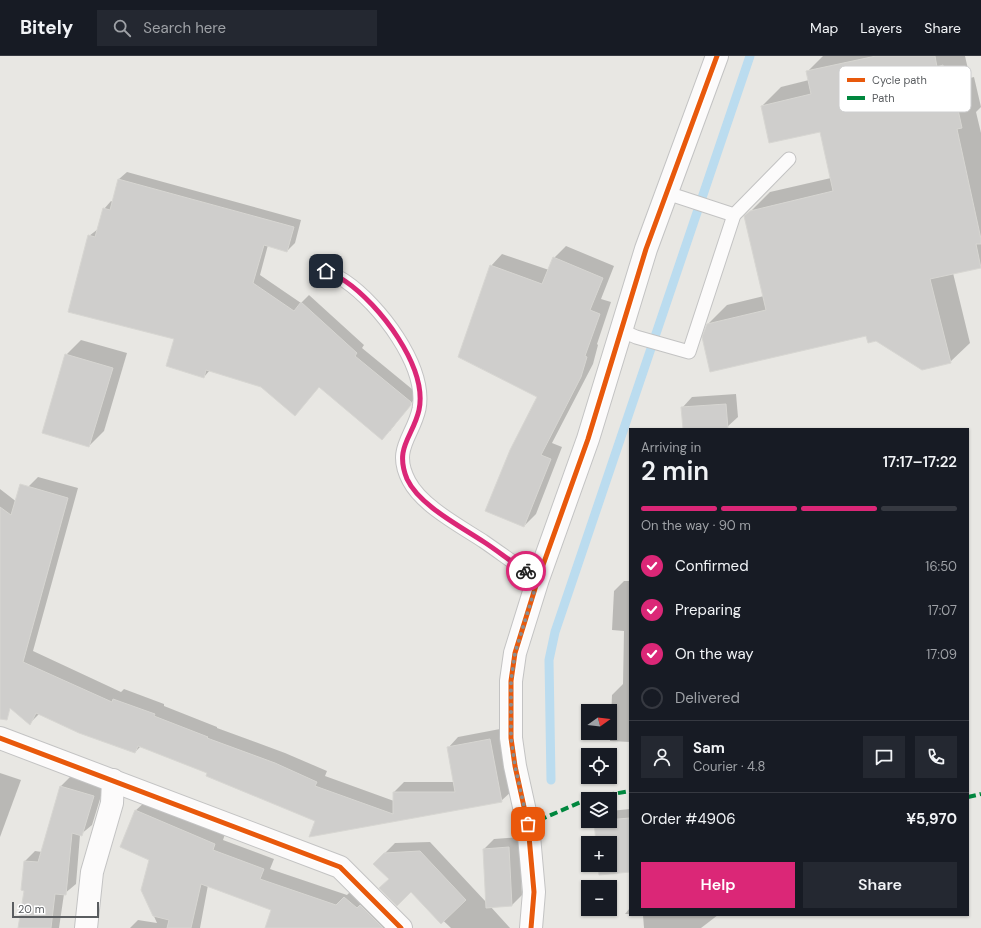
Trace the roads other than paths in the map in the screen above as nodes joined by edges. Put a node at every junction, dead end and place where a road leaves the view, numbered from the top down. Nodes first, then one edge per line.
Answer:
1 (717, 56) edge
2 (789, 159) dead end
3 (675, 196) junction
4 (734, 215) junction
5 (326, 271) dead end
6 (628, 334) junction
7 (538, 579) junction
8 (0, 738) edge
9 (113, 780) junction
10 (86, 928) edge
11 (401, 928) edge
12 (531, 928) edge

1 - 3 street
2 - 4 lane
3 - 4 lane
3 - 6 street
4 - 6 lane
5 - 7 lane
6 - 7 street
7 - 12 street
8 - 9 street
9 - 10 street
9 - 11 street

